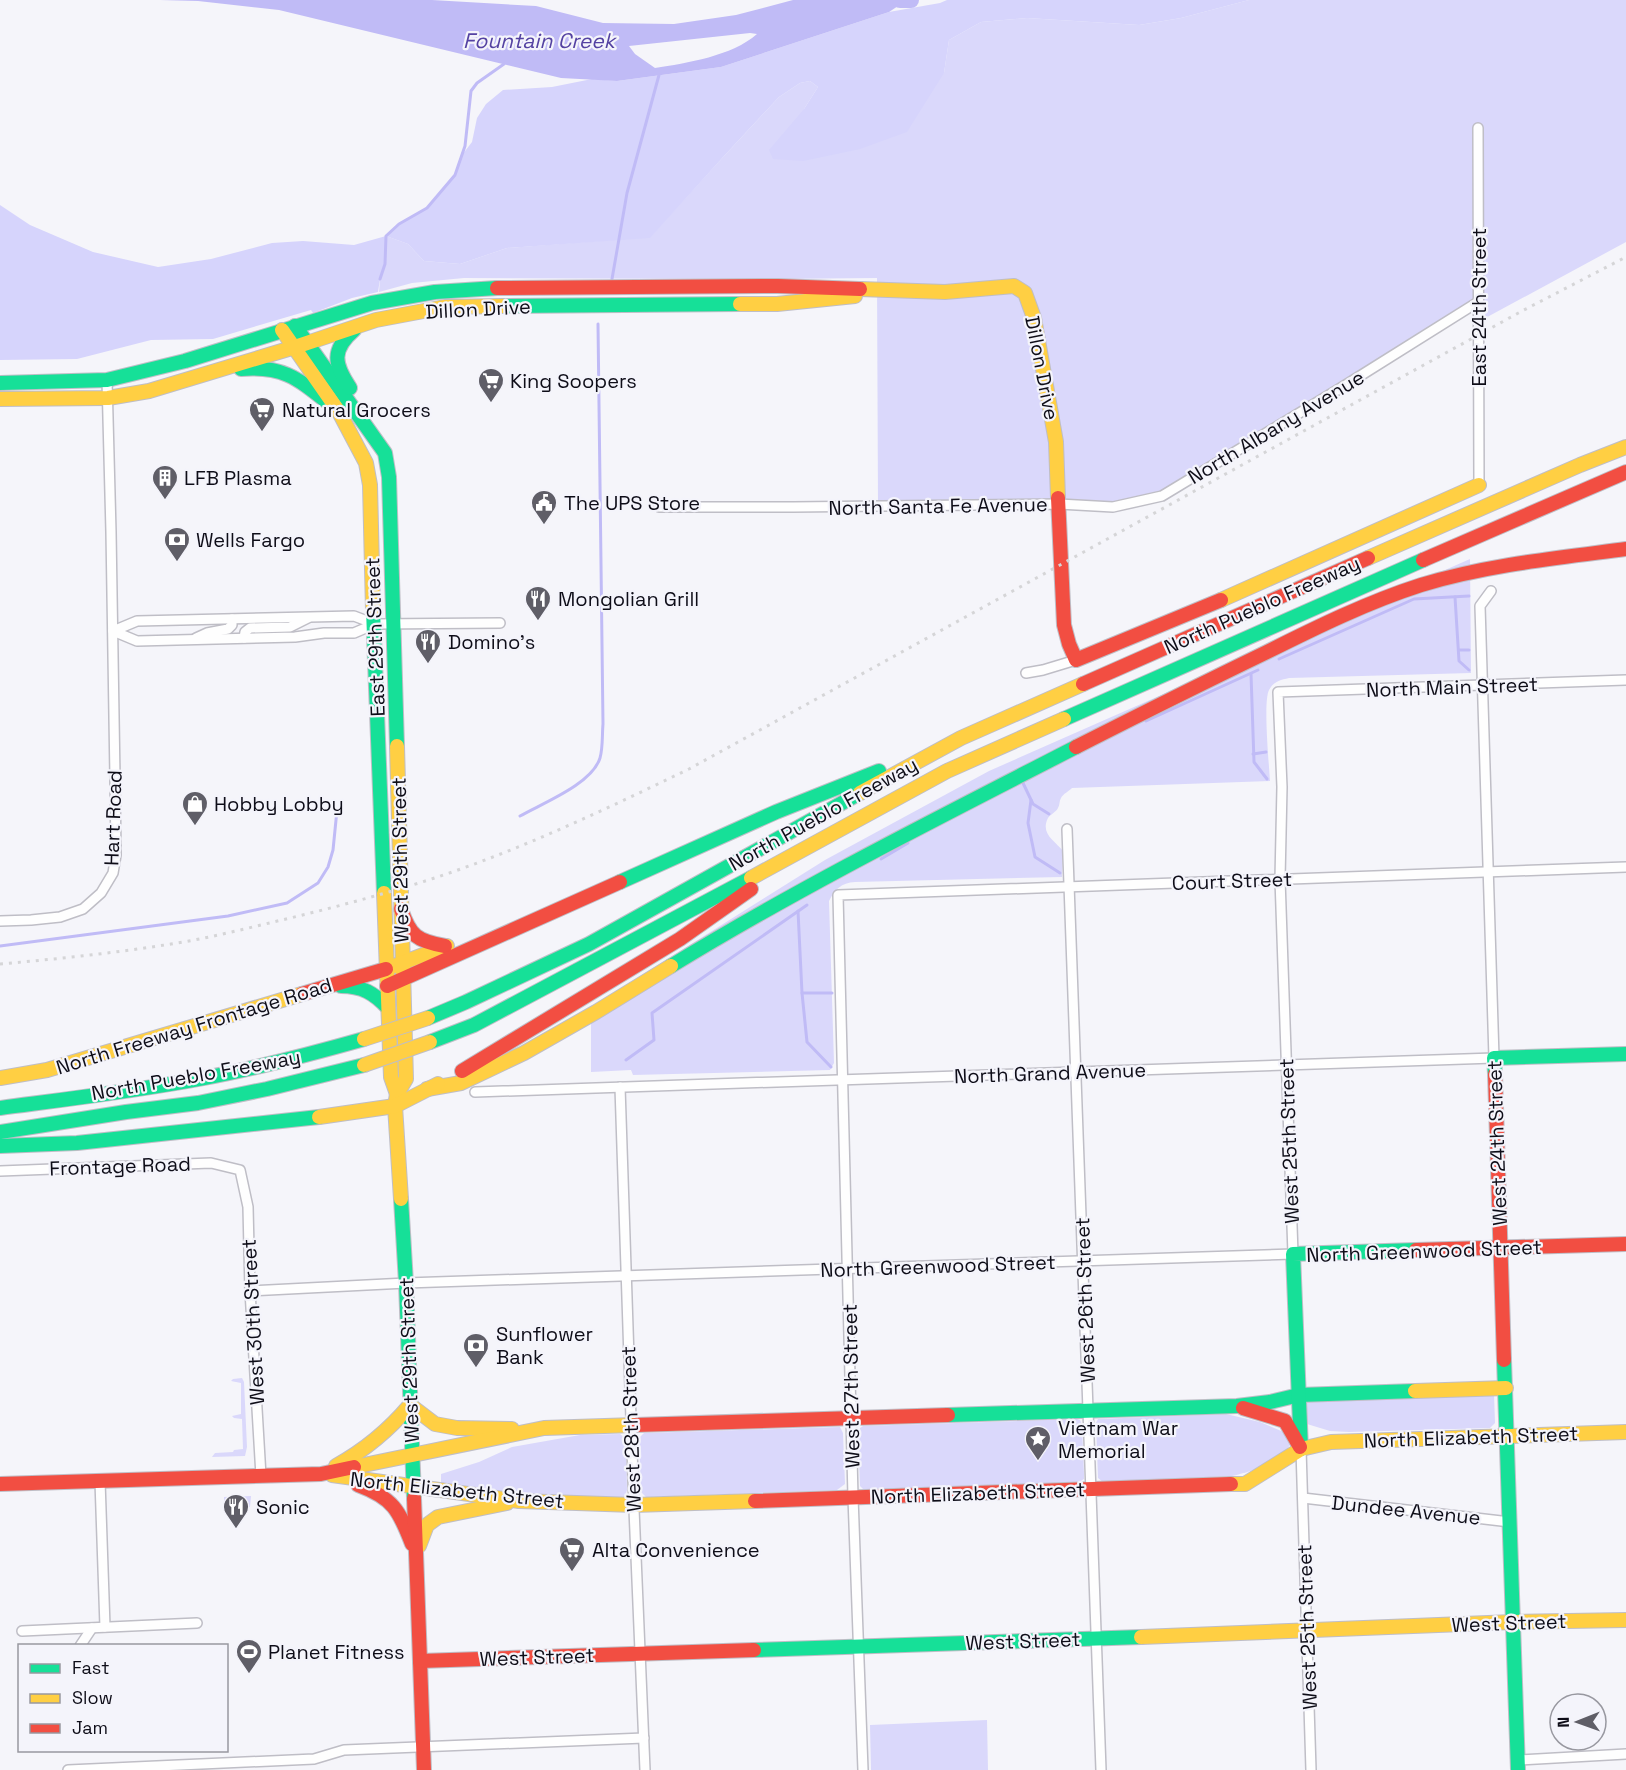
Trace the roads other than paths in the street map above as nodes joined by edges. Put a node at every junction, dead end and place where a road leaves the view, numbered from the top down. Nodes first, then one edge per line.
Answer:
1 (1479, 128) dead end
2 (896, 291) junction
3 (1478, 302) junction
4 (359, 327) junction
5 (289, 328) junction
6 (301, 345) junction
7 (206, 375) junction
8 (107, 380) junction
9 (0, 383) edge
10 (108, 398) junction
11 (0, 399) edge
12 (339, 412) junction
13 (377, 440) junction
14 (1626, 447) edge
15 (1626, 472) edge
16 (1479, 485) joint
17 (1059, 504) junction
18 (659, 507) dead end
19 (1626, 549) edge
20 (1491, 591) dead end
21 (310, 617) junction
22 (232, 619) junction
23 (500, 623) dead end
24 (375, 624) junction
25 (394, 624) junction
26 (113, 631) junction
27 (244, 638) junction
28 (191, 640) junction
29 (1076, 660) junction
30 (1026, 673) dead end
31 (1626, 680) edge
32 (1482, 686) junction
33 (1278, 693) joint
34 (961, 738) junction
35 (1067, 829) dead end
36 (817, 843) junction
37 (1626, 867) edge
38 (1488, 872) junction
39 (1280, 879) junction
40 (1070, 887) junction
41 (838, 895) joint
42 (400, 909) junction
43 (0, 921) edge
44 (513, 930) junction
45 (447, 946) junction
46 (402, 963) junction
47 (386, 969) junction
48 (403, 978) junction
49 (387, 986) junction
50 (323, 987) junction
51 (388, 1008) junction
52 (1626, 1054) edge
53 (1494, 1058) junction
54 (1286, 1065) junction
55 (1076, 1072) junction
56 (0, 1078) edge
57 (842, 1080) junction
58 (620, 1087) junction
59 (427, 1089) junction
60 (475, 1092) dead end
61 (396, 1100) junction
62 (0, 1108) edge
63 (0, 1132) edge
64 (0, 1146) edge
65 (240, 1170) joint
66 (0, 1171) edge
67 (1626, 1244) edge
68 (1501, 1248) junction
69 (1293, 1254) junction
70 (1084, 1261) junction
71 (848, 1269) junction
72 (626, 1276) junction
73 (406, 1283) junction
74 (250, 1291) junction
75 (1506, 1388) junction
76 (1299, 1395) junction
77 (410, 1405) junction
78 (1237, 1406) junction
79 (1089, 1410) junction
80 (852, 1418) junction
81 (632, 1425) junction
82 (536, 1429) junction
83 (1626, 1432) edge
84 (1507, 1435) junction
85 (1301, 1449) junction
86 (412, 1456) junction
87 (321, 1474) junction
88 (261, 1476) junction
89 (100, 1481) junction
90 (0, 1484) edge
91 (414, 1488) junction
92 (1092, 1489) junction
93 (853, 1497) junction
94 (1303, 1498) junction
95 (519, 1501) junction
96 (634, 1505) junction
97 (1510, 1522) junction
98 (416, 1554) junction
99 (1626, 1620) edge
100 (1513, 1622) junction
101 (197, 1623) dead end
102 (105, 1627) junction
103 (92, 1628) junction
104 (22, 1631) dead end
105 (1307, 1631) junction
106 (1095, 1638) junction
107 (81, 1644) edge
108 (859, 1647) junction
109 (640, 1654) junction
110 (420, 1661) junction
111 (644, 1738) junction
112 (423, 1748) junction
113 (1626, 1754) edge
114 (1518, 1765) edge
115 (167, 1768) edge
116 (68, 1770) edge
117 (424, 1770) edge
118 (645, 1770) edge
119 (863, 1770) edge
120 (1101, 1770) edge
121 (1311, 1770) edge

1 - 3 street, East 24th Street
2 - 4 main road, Dillon Drive
2 - 5 main road, Dillon Drive
2 - 17 main road, Dillon Drive
3 - 16 street, East 24th Street
3 - 17 street, North Albany Avenue
4 - 6 main road, Dillon Drive
4 - 13 main road
5 - 6 main road, East 29th Street
5 - 8 main road, Dillon Drive
6 - 7 main road, Dillon Drive
6 - 12 main road, East 29th Street
6 - 13 main road, East 29th Street
7 - 10 main road, Dillon Drive
7 - 12 main road
8 - 9 main road, Dillon Drive
8 - 10 street, Hart Road
10 - 11 main road, Dillon Drive
10 - 26 street, Hart Road
12 - 24 main road, East 29th Street
13 - 25 main road, East 29th Street
14 - 34 main road, North Pueblo Freeway
15 - 36 main road, North Pueblo Freeway
16 - 29 main road
17 - 18 street, North Santa Fe Avenue
17 - 29 main road, North Santa Fe Avenue
19 - 59 main road
20 - 32 street, West 24th Street
21 - 22 street
21 - 24 street
21 - 27 street
22 - 26 street
22 - 28 street
23 - 25 street
24 - 25 street
24 - 27 street
24 - 47 main road, East 29th Street
25 - 42 main road, West 29th Street
26 - 28 street
26 - 43 street, Hart Road
27 - 28 street
29 - 30 street
31 - 32 street, North Main Street
32 - 33 street, North Main Street
32 - 38 street, West 24th Street
33 - 39 street, West 25th Street
34 - 44 main road
34 - 62 main road, North Pueblo Freeway, bridge
35 - 40 street, West 26th Street
36 - 59 main road
36 - 63 main road, North Pueblo Freeway, bridge
37 - 38 street, Court Street
38 - 39 street, Court Street
38 - 53 street, West 24th Street
39 - 40 street, Court Street
39 - 54 street, West 25th Street
40 - 41 street, Court Street
40 - 55 street, West 26th Street
41 - 57 street, West 27th Street
42 - 45 main road
42 - 46 main road, West 29th Street
44 - 45 main road, North Freeway Frontage Road
44 - 48 main road
45 - 46 main road, North Freeway Frontage Road
46 - 47 main road, North Freeway Frontage Road
46 - 48 main road, West 29th Street
47 - 49 main road, West 29th Street
47 - 50 main road, North Freeway Frontage Road
48 - 49 main road
48 - 61 main road, West 29th Street
49 - 51 main road, West 29th Street
50 - 51 main road
50 - 56 main road, North Freeway Frontage Road
51 - 61 main road, West 29th Street
52 - 53 main road, North Grand Avenue
53 - 54 street, North Grand Avenue
53 - 68 main road, West 24th Street
54 - 55 street, North Grand Avenue
54 - 69 street, West 25th Street
55 - 57 street, North Grand Avenue
55 - 70 street, West 26th Street
57 - 58 street, North Grand Avenue
57 - 71 street, West 27th Street
58 - 60 street, North Grand Avenue
58 - 72 street, West 28th Street
59 - 61 main road
61 - 64 main road
61 - 73 main road, West 29th Street
65 - 66 street, Frontage Road
65 - 74 street, West 30th Street
67 - 68 main road, North Greenwood Street
68 - 69 main road, North Greenwood Street
68 - 75 main road, West 24th Street
69 - 70 street, North Greenwood Street
69 - 76 main road, West 25th Street
70 - 71 street, North Greenwood Street
70 - 79 street, West 26th Street
71 - 72 street, North Greenwood Street
71 - 80 street, West 27th Street
72 - 73 street, North Greenwood Street
72 - 81 street, West 28th Street
73 - 74 street, North Greenwood Street
73 - 77 main road, West 29th Street
74 - 88 street, West 30th Street
75 - 76 main road, North Elizabeth Street
75 - 84 main road, West 24th Street
76 - 78 main road, North Elizabeth Street
76 - 85 main road, West 25th Street
77 - 82 main road
77 - 86 main road, West 29th Street
77 - 87 main road
78 - 79 main road, North Elizabeth Street
78 - 85 main road
79 - 80 main road, North Elizabeth Street
79 - 92 street, West 26th Street
80 - 81 main road, North Elizabeth Street
80 - 93 street, West 27th Street
81 - 82 main road, North Elizabeth Street
81 - 96 street, West 28th Street
82 - 86 main road, North Elizabeth Street
83 - 84 main road, North Elizabeth Street
84 - 85 main road, North Elizabeth Street
84 - 97 main road, West 24th Street
85 - 92 main road, North Elizabeth Street
85 - 94 street, West 25th Street
86 - 87 main road, North Elizabeth Street
86 - 91 main road, West 29th Street
87 - 88 main road, North Elizabeth Street
87 - 91 main road, North Elizabeth Street
87 - 98 main road
88 - 89 main road, North Elizabeth Street
89 - 90 main road, North Elizabeth Street
89 - 102 street
91 - 95 main road, North Elizabeth Street
91 - 98 main road, West 29th Street
92 - 93 main road, North Elizabeth Street
92 - 106 street, West 26th Street
93 - 96 main road, North Elizabeth Street
93 - 108 street, West 27th Street
94 - 97 street, Dundee Avenue
94 - 105 street, West 25th Street
95 - 96 main road, North Elizabeth Street
95 - 98 main road
96 - 109 street, West 28th Street
97 - 100 main road, West 24th Street
98 - 110 main road, West 29th Street
99 - 100 main road, West Street
100 - 105 main road, West Street
100 - 114 main road, West 24th Street
101 - 102 street
102 - 103 street
103 - 104 street
103 - 107 street
105 - 106 main road, West Street
105 - 121 street, West 25th Street
106 - 108 main road, West Street
106 - 120 street, West 26th Street
108 - 109 main road, West Street
108 - 119 street, West 27th Street
109 - 110 main road, West Street
109 - 111 street, West 28th Street
110 - 112 main road, West 29th Street
111 - 112 street
111 - 118 street, West 28th Street
112 - 115 street
112 - 117 main road, West 29th Street
113 - 114 street
115 - 116 street

